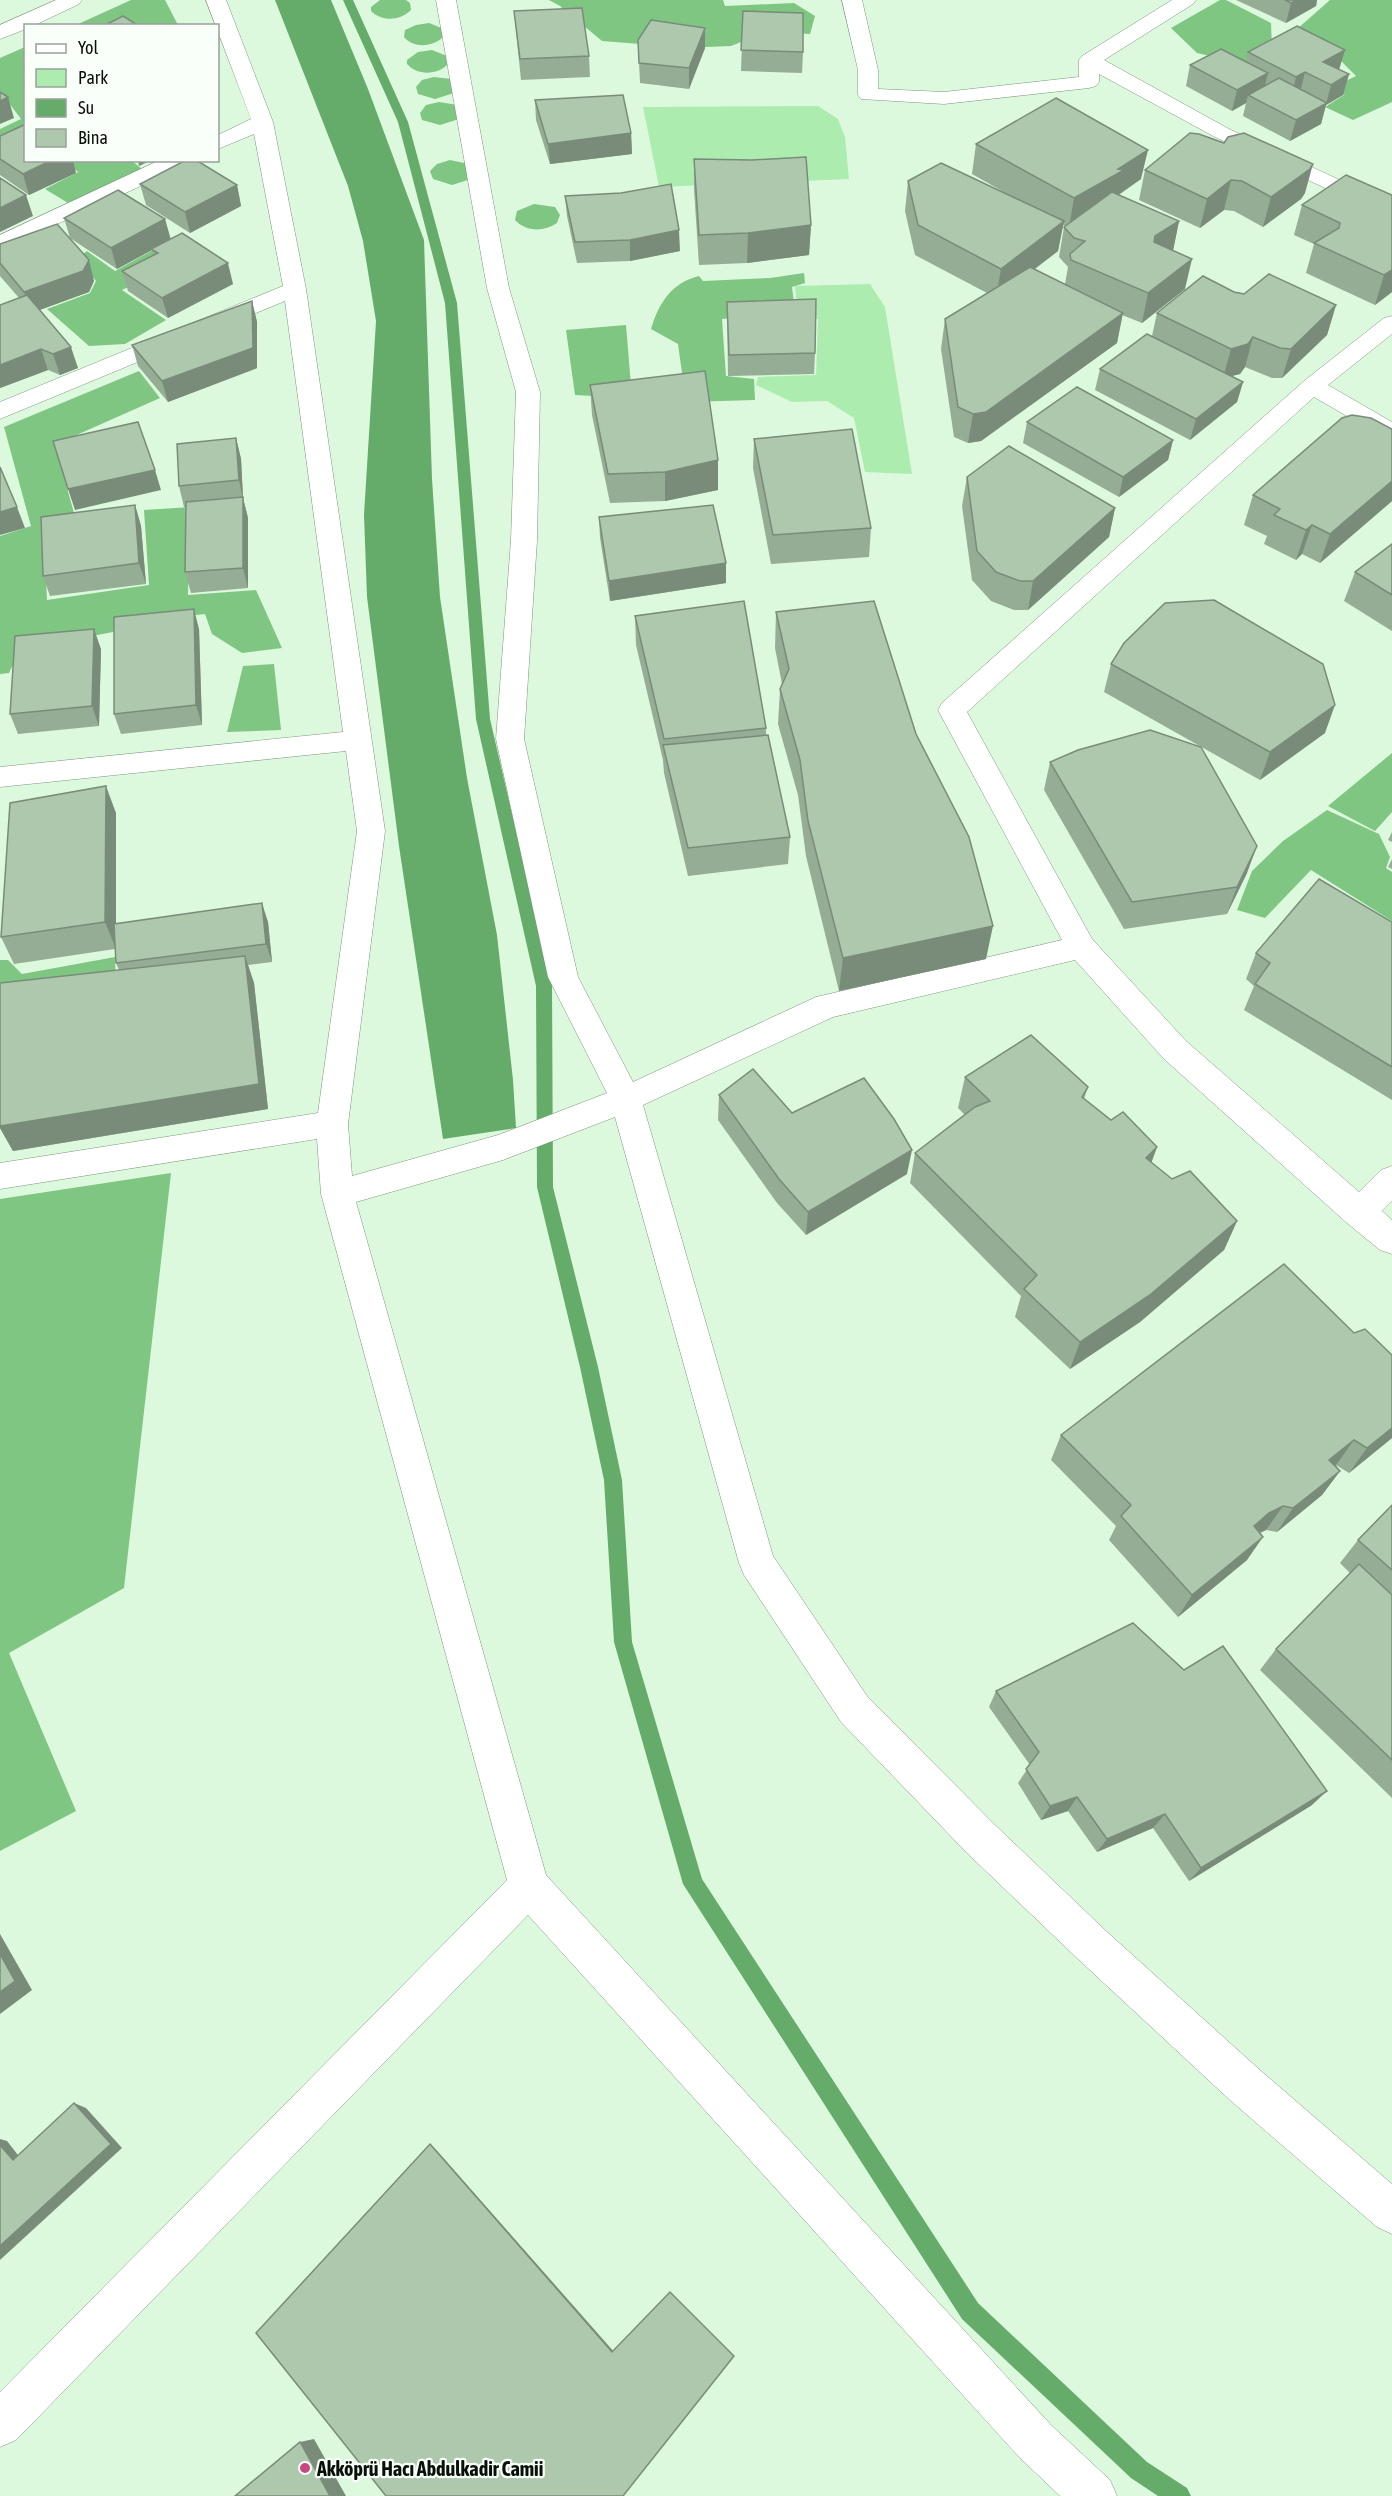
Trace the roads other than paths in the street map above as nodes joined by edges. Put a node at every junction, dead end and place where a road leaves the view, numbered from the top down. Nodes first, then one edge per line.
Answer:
1 (72, 0) edge
2 (216, 0) edge
3 (446, 0) edge
4 (852, 0) edge
5 (1186, 0) edge
6 (0, 33) edge
7 (1089, 60) junction
8 (262, 122) junction
9 (219, 143) edge
10 (175, 162) edge
11 (1392, 212) edge
12 (0, 243) edge
13 (295, 289) junction
14 (1392, 323) edge
15 (1312, 386) junction
16 (0, 411) edge
17 (1392, 432) edge
18 (360, 740) junction
19 (0, 777) edge
20 (1081, 947) junction
21 (626, 1099) junction
22 (332, 1124) junction
23 (0, 1176) edge
24 (1392, 1180) edge
25 (337, 1194) junction
26 (1359, 1213) junction
27 (1392, 1240) edge
28 (529, 1886) junction
29 (1392, 2212) edge
30 (0, 2424) edge
31 (1094, 2496) edge

1 - 6 street
2 - 8 street
3 - 21 street
4 - 7 street
5 - 7 street
7 - 11 street
8 - 9 street
8 - 13 street
10 - 12 street
13 - 16 street
13 - 18 street
14 - 15 street
15 - 17 street
15 - 20 street
18 - 19 street
18 - 22 street
20 - 21 street
20 - 26 street
21 - 25 street
21 - 29 street
22 - 23 street
22 - 25 street
24 - 26 street
25 - 28 street
26 - 27 street
28 - 30 street
28 - 31 street

